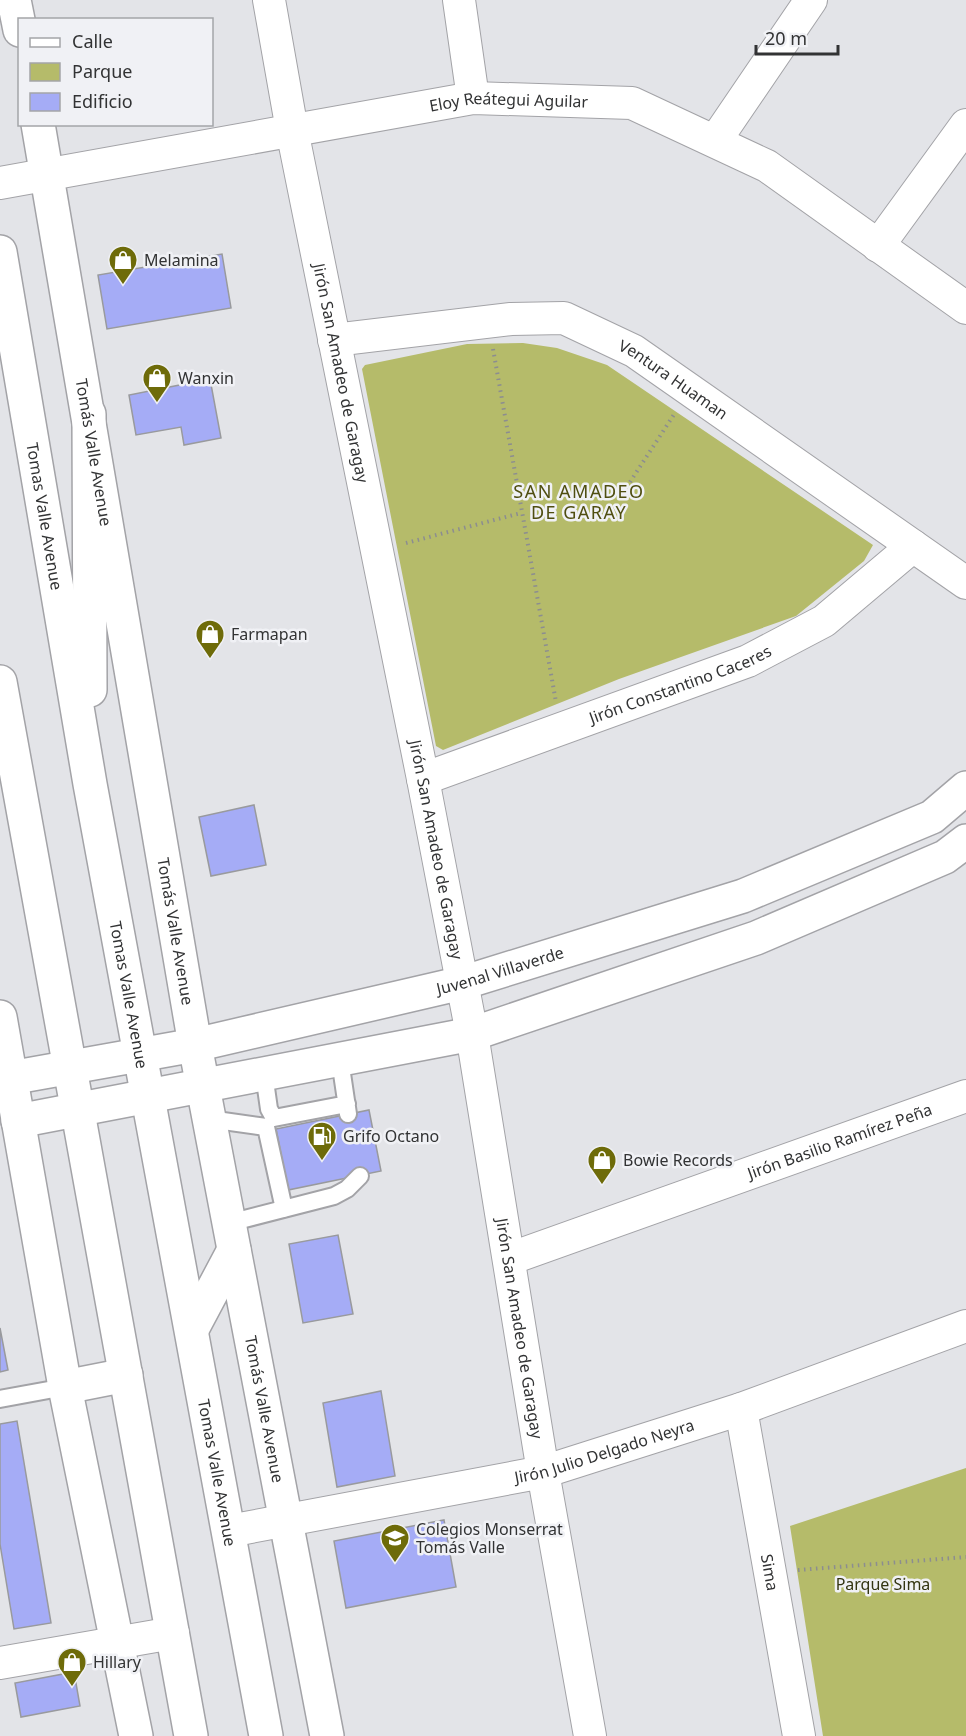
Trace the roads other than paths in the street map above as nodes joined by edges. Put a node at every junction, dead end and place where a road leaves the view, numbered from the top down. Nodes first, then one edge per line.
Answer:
1 (14, 0) edge
2 (269, 0) edge
3 (459, 0) edge
4 (811, 0) edge
5 (18, 20) edge
6 (473, 98) junction
7 (966, 125) edge
8 (38, 126) edge
9 (292, 130) junction
10 (715, 141) junction
11 (48, 172) junction
12 (0, 183) edge
13 (878, 246) junction
14 (0, 252) edge
15 (966, 308) edge
16 (334, 340) junction
17 (89, 414) junction
18 (913, 546) junction
19 (966, 583) edge
20 (0, 682) edge
21 (423, 779) junction
22 (90, 784) junction
23 (966, 788) edge
24 (966, 841) edge
25 (462, 983) junction
26 (0, 1017) edge
27 (472, 1034) junction
28 (195, 1045) junction
29 (139, 1054) junction
30 (340, 1060) junction
31 (70, 1068) junction
32 (264, 1074) junction
33 (10, 1078) junction
34 (203, 1086) junction
35 (966, 1095) edge
36 (148, 1097) junction
37 (78, 1110) junction
38 (210, 1119) junction
39 (18, 1121) junction
40 (270, 1123) junction
41 (360, 1176) dead end
42 (284, 1209) junction
43 (231, 1236) junction
44 (509, 1259) junction
45 (966, 1326) edge
46 (192, 1329) junction
47 (126, 1375) junction
48 (65, 1387) junction
49 (0, 1399) edge
50 (741, 1409) junction
51 (543, 1472) junction
52 (285, 1521) junction
53 (229, 1531) junction
54 (172, 1634) junction
55 (119, 1643) junction
56 (0, 1663) edge
57 (136, 1736) edge
58 (191, 1736) edge
59 (266, 1736) edge
60 (327, 1736) edge
61 (590, 1736) edge
62 (799, 1736) edge

1 - 5 main road
2 - 9 street, Jirón San Amadeo de Garagay
3 - 6 street
4 - 10 street
6 - 9 street, Eloy Reátegui Aguilar
6 - 10 street, Eloy Reátegui Aguilar
7 - 13 street
8 - 11 main road, Tomás Valle Avenue
9 - 11 street, Eloy Reátegui Aguilar
9 - 16 street, Jirón San Amadeo de Garagay
10 - 13 street, Eloy Reátegui Aguilar
11 - 12 street, Eloy Reátegui Aguilar
11 - 17 main road, Tomás Valle Avenue
13 - 15 street, Eloy Reátegui Aguilar
14 - 22 main road, Tomas Valle Avenue
16 - 18 street, Ventura Huaman
16 - 21 street, Jirón San Amadeo de Garagay
17 - 22 main road
17 - 28 main road, Tomás Valle Avenue
18 - 19 street, Ventura Huaman
18 - 21 street, Jirón Constantino Caceres
20 - 31 main road
21 - 25 street, Jirón San Amadeo de Garagay
22 - 29 main road, Tomas Valle Avenue
23 - 25 main road, Juvenal Villaverde
24 - 27 main road
25 - 27 street, Jirón San Amadeo de Garagay
25 - 28 main road, Juvenal Villaverde
26 - 33 main road
27 - 30 main road
27 - 44 street, Jirón San Amadeo de Garagay
28 - 29 main road, Juvenal Villaverde
28 - 34 main road, Tomás Valle Avenue
29 - 31 main road, Juvenal Villaverde
29 - 36 main road, Tomas Valle Avenue
30 - 32 main road
30 - 40 lane
31 - 33 main road, Juvenal Villaverde
31 - 37 main road
32 - 34 main road
32 - 40 lane
33 - 39 main road
34 - 36 main road
34 - 38 main road, Tomás Valle Avenue
35 - 44 street, Jirón Basilio Ramírez Peña
36 - 37 main road
36 - 46 main road, Tomas Valle Avenue
37 - 39 main road
37 - 47 main road
38 - 40 lane
38 - 43 main road, Tomás Valle Avenue
39 - 48 main road
40 - 42 lane
41 - 42 lane
42 - 43 lane
43 - 46 main road
43 - 52 main road, Tomás Valle Avenue
44 - 51 street, Jirón San Amadeo de Garagay
45 - 50 street, Jirón Julio Delgado Neyra
46 - 53 main road, Tomas Valle Avenue
47 - 48 main road
47 - 54 main road
48 - 49 lane
48 - 55 main road
50 - 51 street, Jirón Julio Delgado Neyra
50 - 62 street, Sima
51 - 52 street, Jirón Julio Delgado Neyra
51 - 61 street, Jirón San Amadeo de Garagay
52 - 53 street, Jirón Julio Delgado Neyra
52 - 60 main road, Tomás Valle Avenue
53 - 59 main road, Tomas Valle Avenue
54 - 55 street
54 - 58 main road
55 - 56 street
55 - 57 main road

